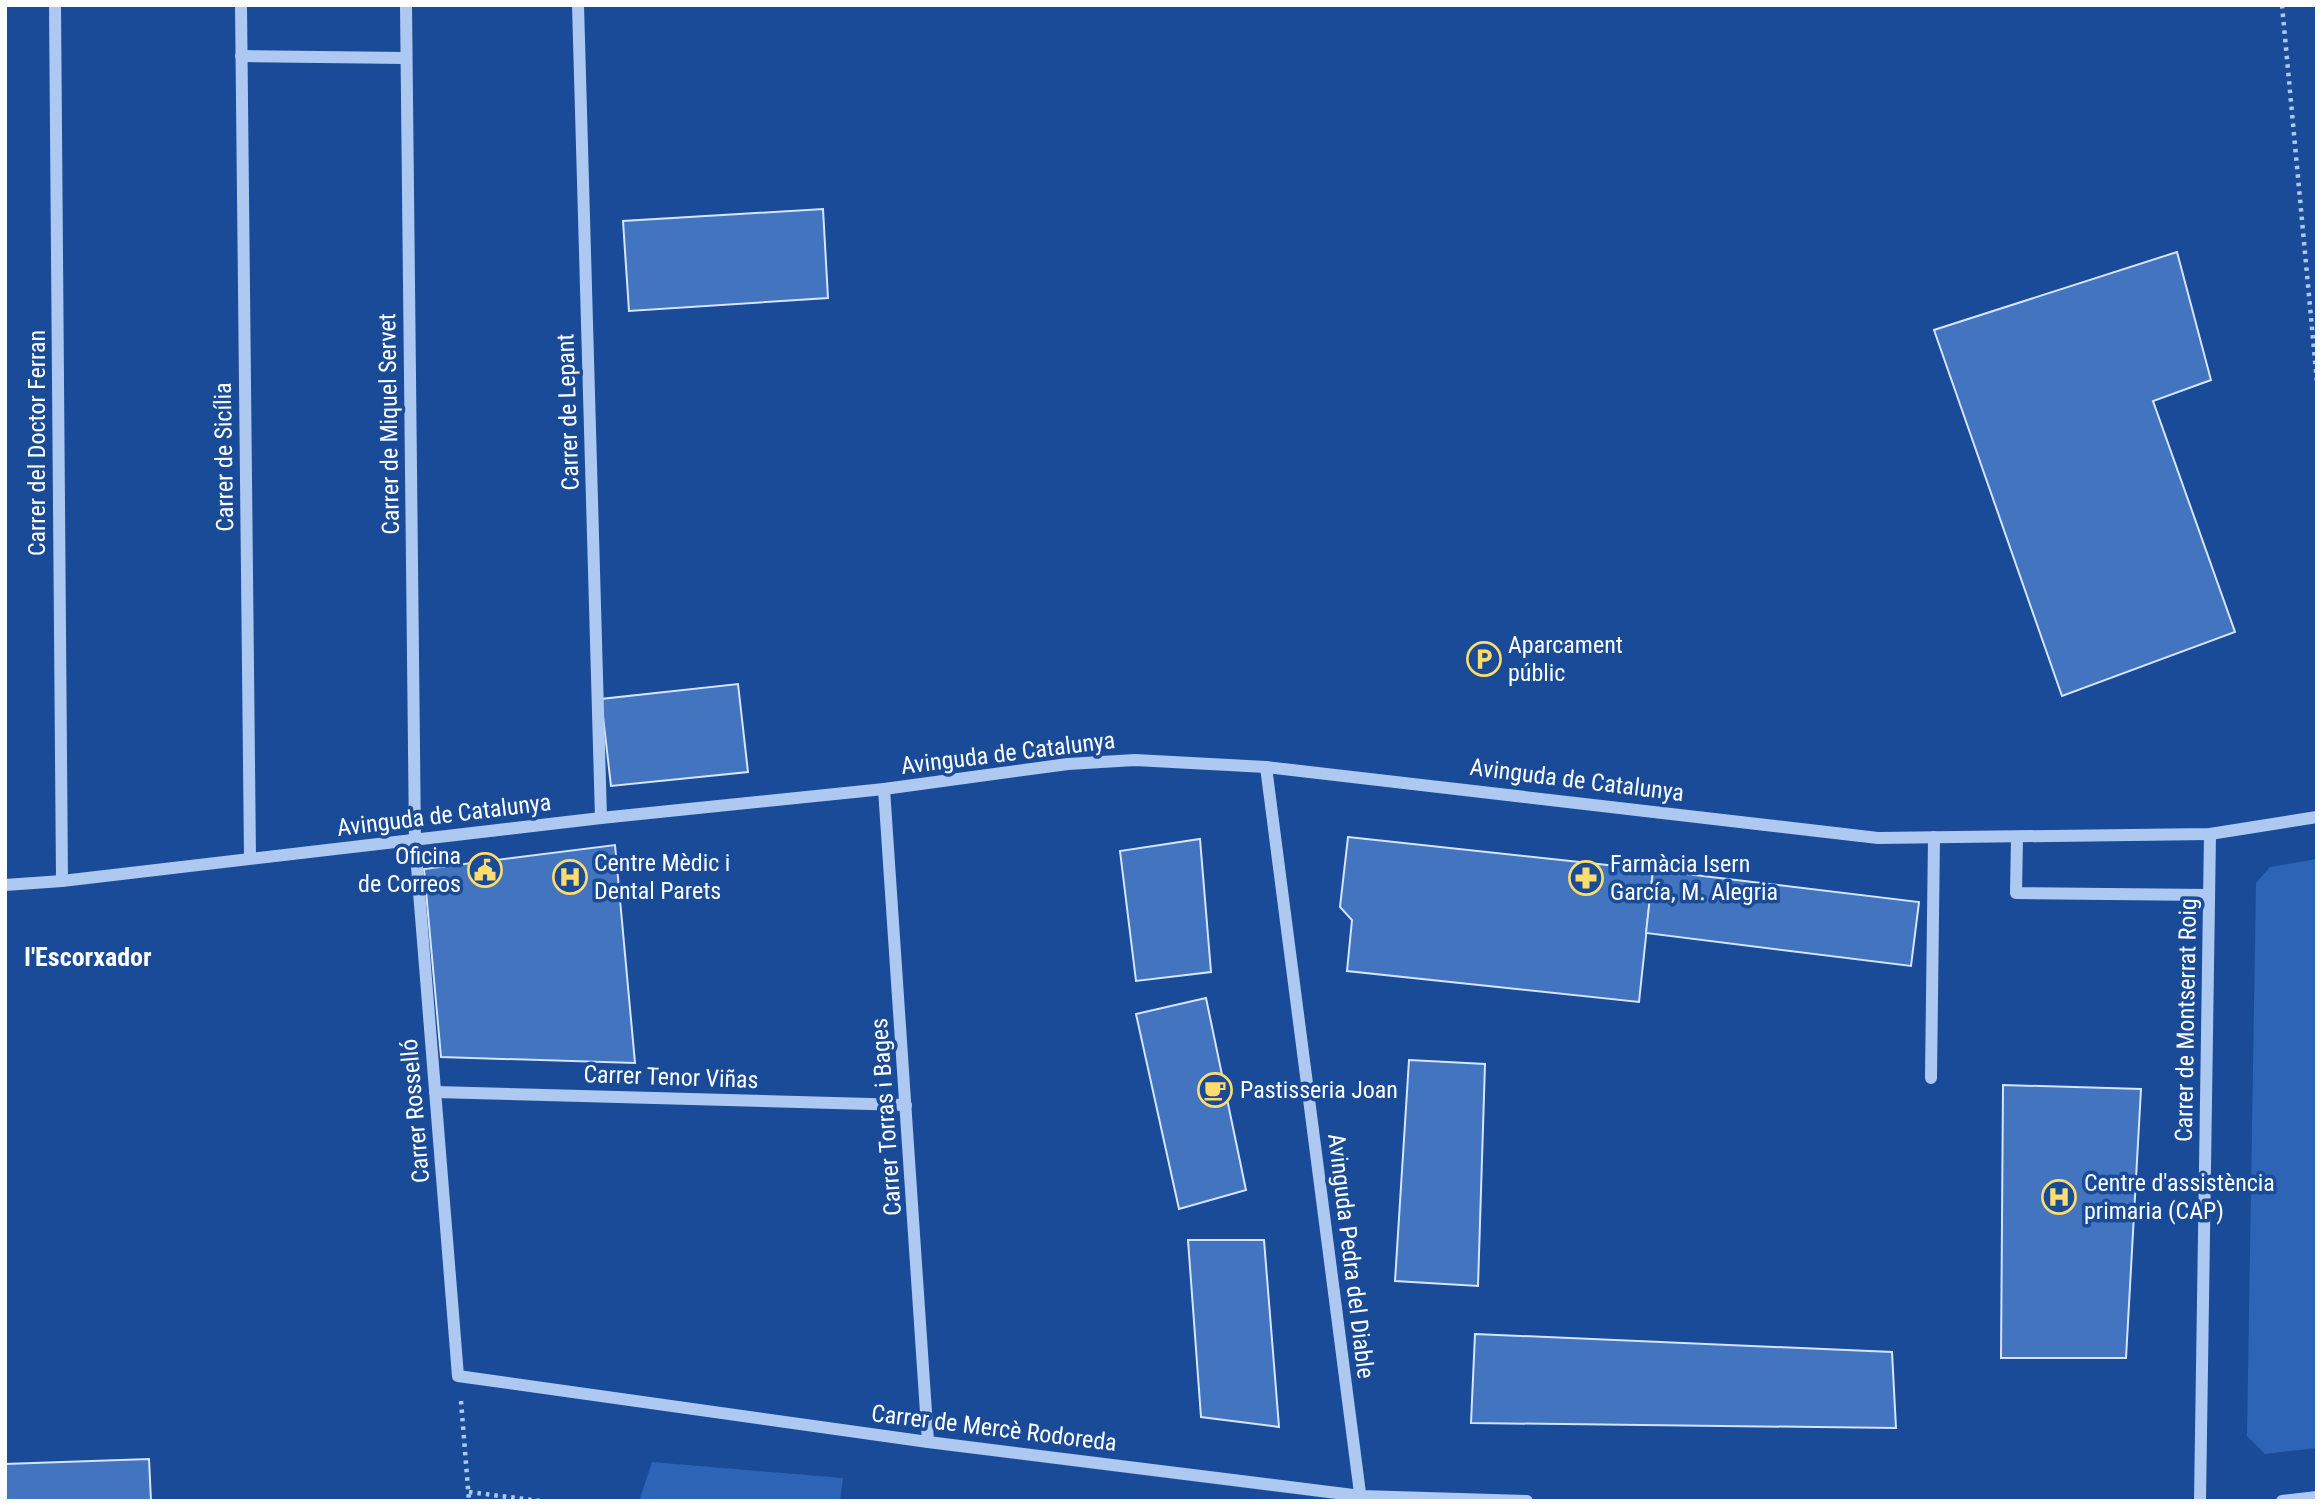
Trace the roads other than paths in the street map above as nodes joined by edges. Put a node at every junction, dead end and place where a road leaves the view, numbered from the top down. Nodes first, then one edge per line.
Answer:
1 (55, 5) edge
2 (241, 5) edge
3 (406, 5) edge
4 (578, 5) edge
5 (241, 56) junction
6 (406, 58) junction
7 (1266, 767) junction
8 (884, 789) junction
9 (2317, 817) edge
10 (601, 818) junction
11 (2210, 834) junction
12 (2017, 836) junction
13 (1934, 837) junction
14 (415, 842) junction
15 (250, 858) junction
16 (62, 881) junction
17 (5, 885) edge
18 (2209, 895) junction
19 (1931, 1078) dead end
20 (435, 1092) junction
21 (906, 1105) junction
22 (458, 1376) joint
23 (928, 1442) junction
24 (2317, 1497) edge
25 (1361, 1499) edge
26 (1527, 1501) edge
27 (2200, 1501) edge
28 (2282, 1501) edge

1 - 16 street, Carrer del Doctor Ferran
2 - 5 street, Carrer de Sicília
3 - 6 street, Carrer de Miquel Servet
4 - 10 street, Carrer de Lepant
5 - 6 street
5 - 15 street, Carrer de Sicília
6 - 14 street, Carrer de Miquel Servet
7 - 8 street, Avinguda de Catalunya
7 - 13 street, Avinguda de Catalunya
7 - 25 street, Avinguda Pedra del Diable
8 - 10 street, Avinguda de Catalunya
8 - 21 street, Carrer Torras i Bages
9 - 11 street, Avinguda de Catalunya
10 - 14 street, Avinguda de Catalunya
11 - 12 street, Avinguda de Catalunya
11 - 18 street, Carrer de Montserrat Roig
12 - 13 street, Avinguda de Catalunya
12 - 18 street
13 - 19 street
14 - 15 street, Avinguda de Catalunya
14 - 20 street, Carrer Rosselló
15 - 16 street, Avinguda de Catalunya
16 - 17 street, Avinguda de Catalunya
18 - 27 street, Carrer de Montserrat Roig
20 - 21 street, Carrer Tenor Viñas
20 - 22 street, Carrer Rosselló
21 - 23 street, Carrer Torras i Bages
22 - 23 street, Carrer de Mercè Rodoreda
23 - 25 street, Carrer de Mercè Rodoreda
24 - 28 street
25 - 26 street, Carrer de Mercè Rodoreda

